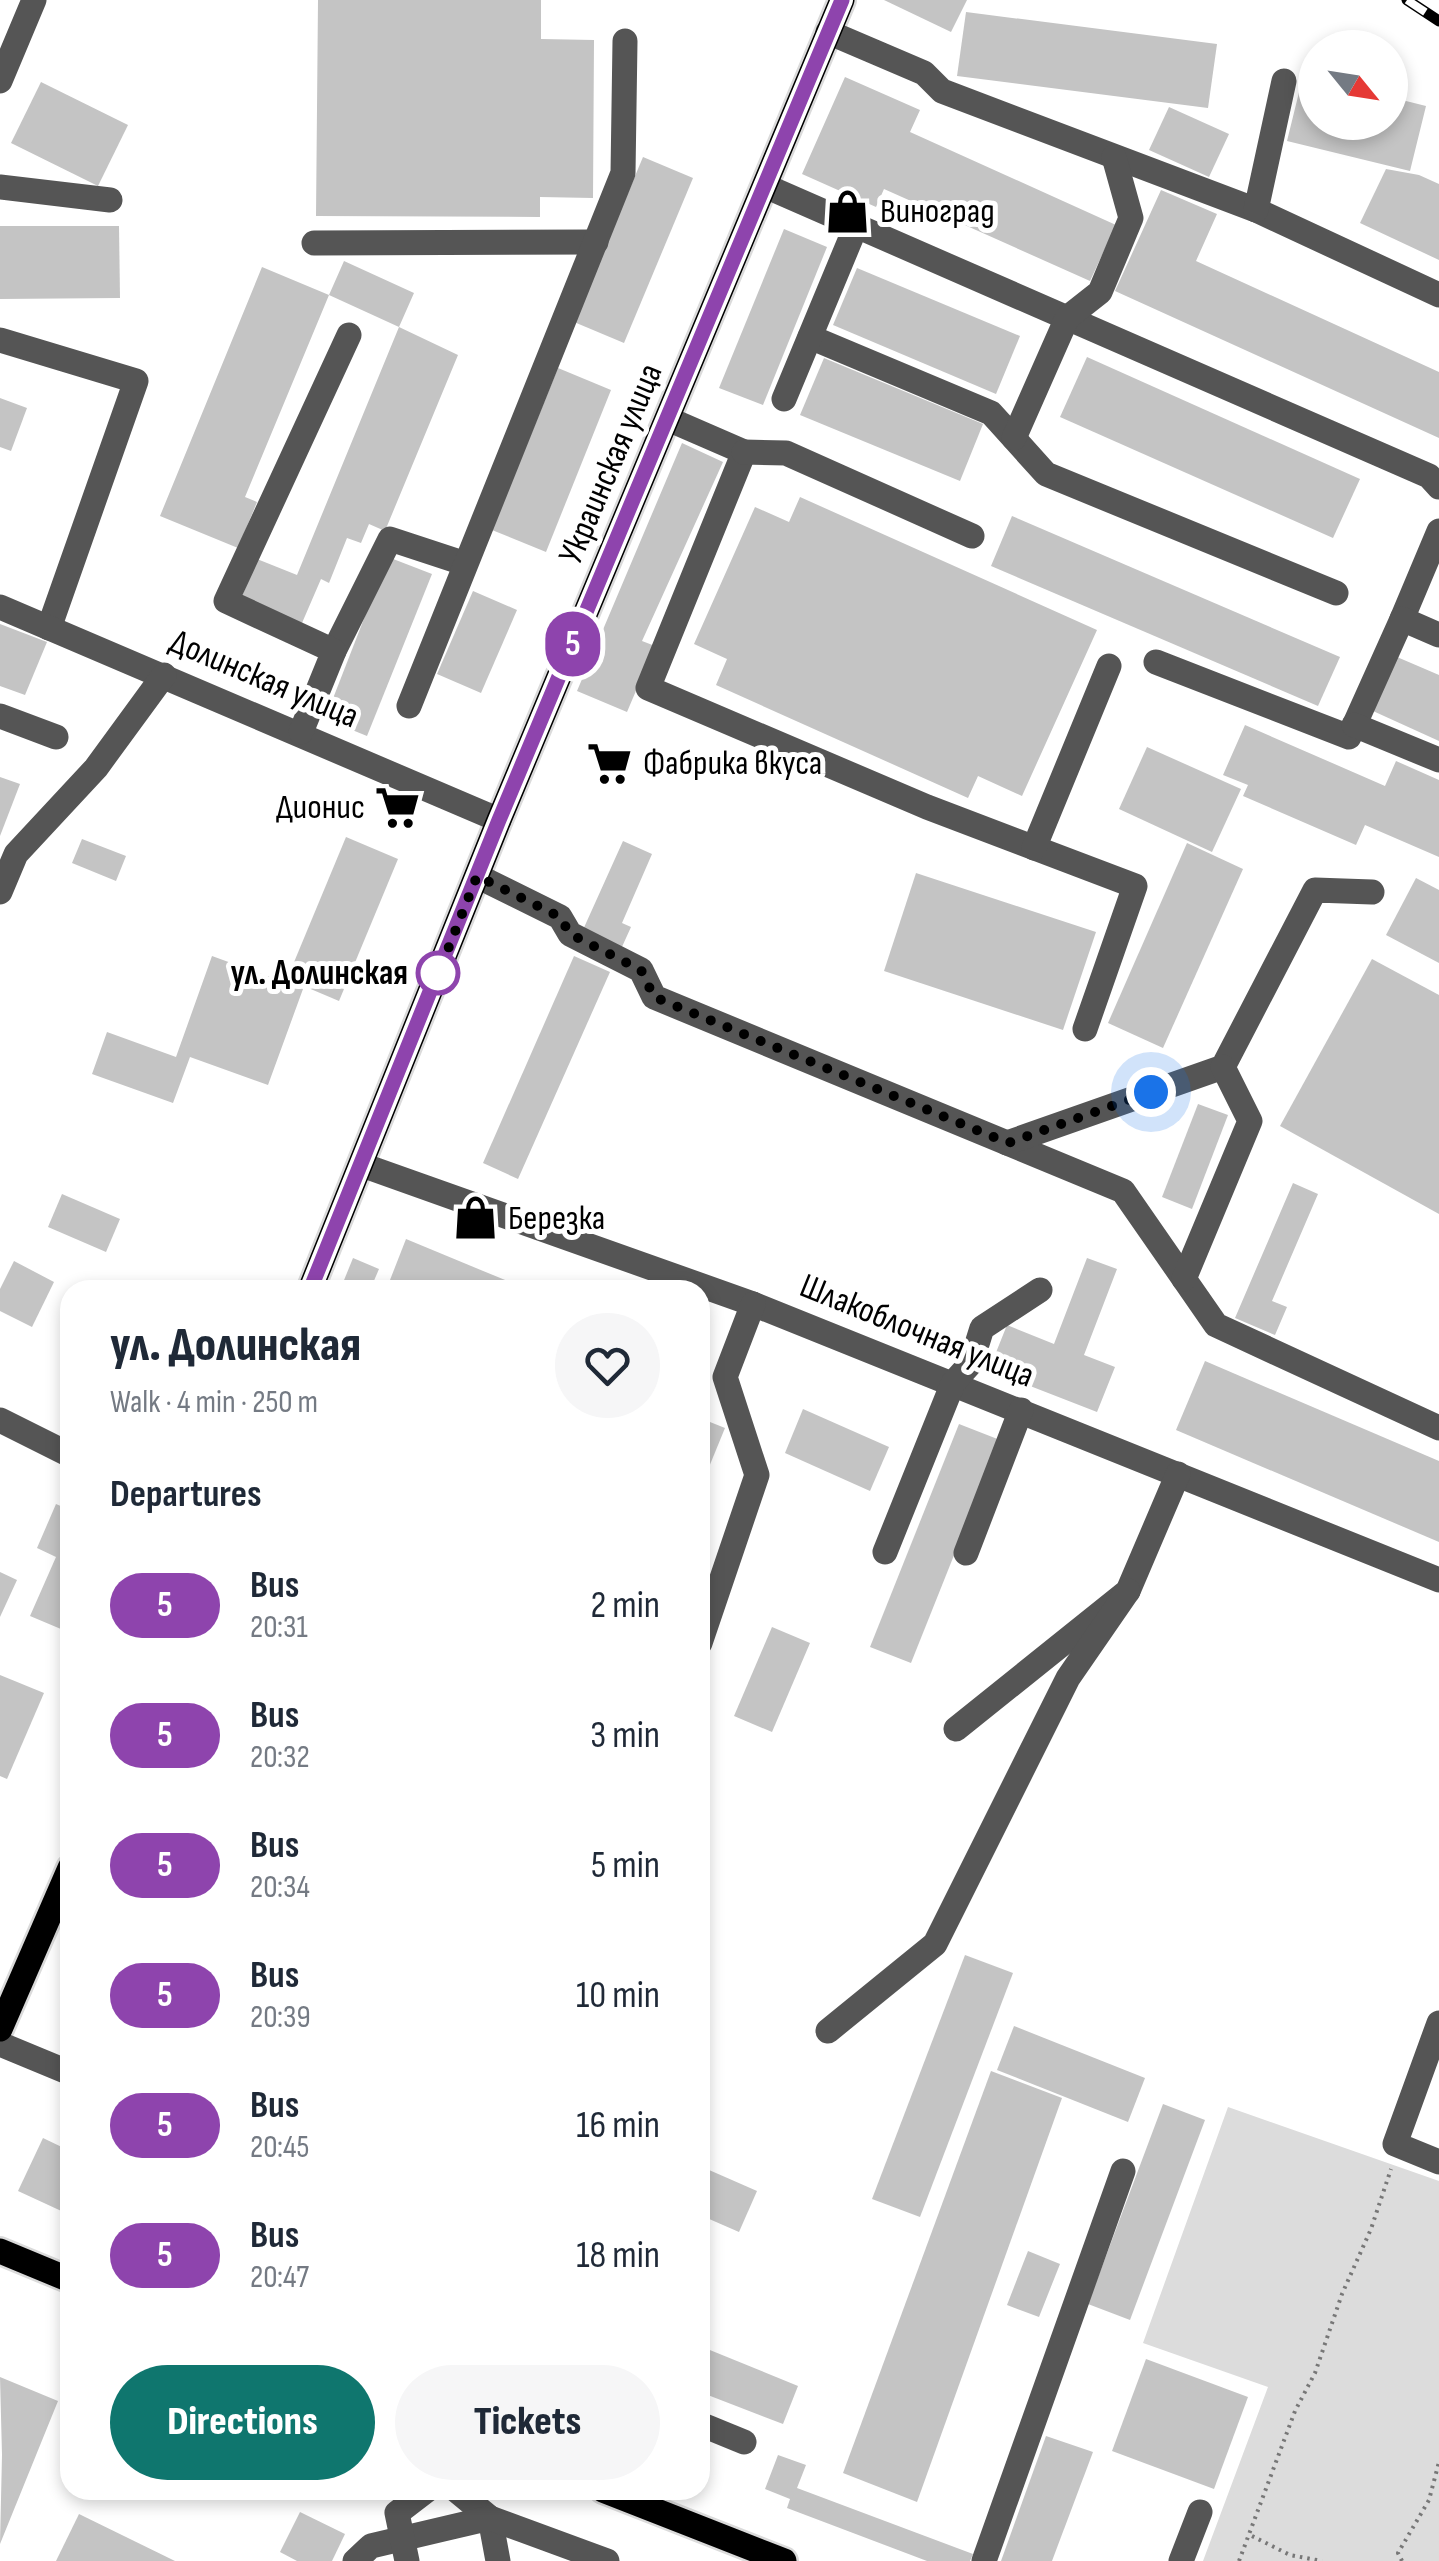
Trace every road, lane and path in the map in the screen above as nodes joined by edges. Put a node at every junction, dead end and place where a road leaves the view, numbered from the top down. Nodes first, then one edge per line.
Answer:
1 (34, 0) edge
2 (842, 0) edge
3 (828, 32) junction
4 (625, 40) dead end
5 (0, 81) edge
6 (1284, 82) dead end
7 (1114, 156) junction
8 (765, 186) junction
9 (0, 187) edge
10 (110, 200) dead end
11 (1256, 210) junction
12 (856, 226) junction
13 (596, 242) junction
14 (314, 243) dead end
15 (1439, 295) edge
16 (1067, 318) junction
17 (349, 335) dead end
18 (810, 337) junction
19 (0, 340) edge
20 (784, 399) dead end
21 (668, 419) junction
22 (1014, 438) junction
23 (744, 452) junction
24 (1439, 487) edge
25 (1439, 531) edge
26 (972, 536) dead end
27 (463, 563) junction
28 (1336, 593) dead end
29 (0, 607) edge
30 (1402, 619) junction
31 (49, 628) junction
32 (1439, 635) edge
33 (334, 651) junction
34 (1156, 662) dead end
35 (1109, 666) dead end
36 (164, 674) junction
37 (409, 706) dead end
38 (0, 716) edge
39 (1354, 725) junction
40 (301, 732) junction
41 (56, 737) dead end
42 (1439, 760) edge
43 (499, 820) junction
44 (1034, 848) junction
45 (8, 851) edge
46 (477, 876) junction
47 (0, 892) edge
48 (1372, 892) dead end
49 (1085, 1028) dead end
50 (1223, 1067) junction
51 (1008, 1143) junction
52 (362, 1164) junction
53 (1184, 1278) junction
54 (314, 1280) edge
55 (686, 1280) edge
56 (710, 1289) edge
57 (1040, 1290) dead end
58 (753, 1304) junction
59 (952, 1383) junction
60 (1021, 1410) junction
61 (0, 1420) edge
62 (1439, 1428) edge
63 (60, 1450) edge
64 (1178, 1474) junction
65 (884, 1552) dead end
66 (966, 1553) dead end
67 (1439, 1580) edge
68 (1128, 1591) junction
69 (710, 1614) edge
70 (956, 1729) dead end
71 (60, 1891) edge
72 (1439, 2024) edge
73 (0, 2029) edge
74 (828, 2031) dead end
75 (0, 2044) edge
76 (60, 2069) edge
77 (1395, 2144) junction
78 (1439, 2162) edge
79 (1123, 2171) dead end
80 (0, 2252) edge
81 (60, 2276) edge
82 (710, 2428) edge
83 (744, 2442) dead end
84 (1439, 2462) edge
85 (414, 2500) edge
86 (468, 2500) edge
87 (624, 2500) edge
88 (1200, 2512) dead end
89 (490, 2518) junction
90 (1252, 2536) junction
91 (405, 2550) edge
92 (742, 2553) edge
93 (354, 2561) edge
94 (498, 2561) edge
95 (608, 2561) edge
96 (784, 2561) edge
97 (984, 2561) edge
98 (1181, 2561) edge
99 (1239, 2561) edge
100 (1322, 2561) edge
101 (1402, 2561) edge

1 - 5 street
2 - 3 main road, Украинская улица
3 - 7 street
3 - 8 main road, Украинская улица
4 - 13 street
6 - 11 street
7 - 11 street
7 - 16 street
8 - 12 street
8 - 21 main road, Украинская улица
9 - 10 street
11 - 15 street
12 - 16 street
12 - 18 street
13 - 14 street
13 - 27 street
16 - 22 street
16 - 24 street
17 - 33 street
18 - 20 street
18 - 22 street
19 - 31 street
21 - 23 street
21 - 43 main road, Украинская улица
22 - 28 street
23 - 26 street
23 - 44 street
25 - 30 street
27 - 33 street
27 - 37 street
29 - 31 street, Долинская улица
30 - 32 street
30 - 39 street
31 - 36 street, Долинская улица
33 - 40 street
34 - 39 street
35 - 44 street
36 - 40 street, Долинская улица
36 - 45 street
38 - 41 street
39 - 42 street
40 - 43 street, Долинская улица
43 - 46 main road, Украинская улица
44 - 49 street
45 - 47 street
46 - 51 street
46 - 52 main road, Украинская улица
48 - 50 street
50 - 51 street
50 - 53 street
51 - 53 street
52 - 54 main road, Украинская улица
52 - 55 street, Шлакоблочная улица
53 - 62 street
56 - 58 street, Шлакоблочная улица
57 - 59 street
58 - 59 street, Шлакоблочная улица
58 - 69 street
59 - 60 street, Шлакоблочная улица
59 - 65 street
60 - 64 street, Шлакоблочная улица
60 - 66 street
61 - 63 street
64 - 67 street, Шлакоблочная улица
64 - 68 street
68 - 70 street
68 - 74 street
71 - 73 main road
72 - 77 street
75 - 76 street
77 - 78 street
77 - 90 path
79 - 97 street
80 - 81 main road
82 - 83 street
84 - 101 path
85 - 91 street
86 - 89 street
87 - 92 main road
88 - 98 street
89 - 91 street
89 - 94 street
89 - 95 street
90 - 99 path
90 - 100 path
91 - 93 street
92 - 96 main road

